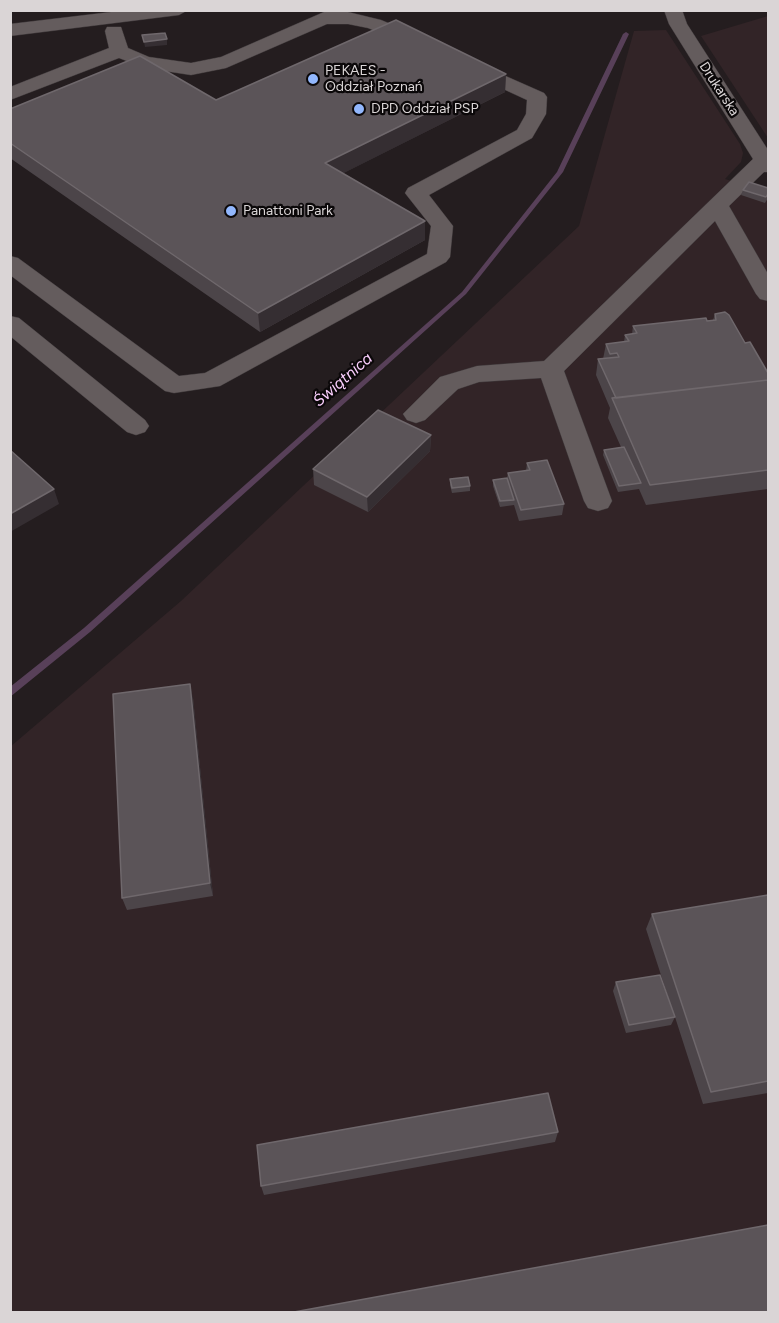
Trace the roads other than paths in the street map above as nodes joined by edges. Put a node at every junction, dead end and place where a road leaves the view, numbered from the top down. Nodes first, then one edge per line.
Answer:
1 (179, 10) edge
2 (673, 10) edge
3 (111, 19) junction
4 (10, 30) edge
5 (119, 51) junction
6 (10, 94) edge
7 (766, 163) edge
8 (717, 204) junction
9 (10, 263) edge
10 (768, 294) edge
11 (10, 323) edge
12 (551, 369) junction
13 (416, 414) dead end
14 (136, 426) dead end
15 (598, 501) dead end

1 - 3 street
2 - 7 street, Drukarska
3 - 4 street
3 - 5 street
5 - 6 street
5 - 9 street
7 - 8 street
8 - 10 street
8 - 12 street
11 - 14 street
12 - 13 street
12 - 15 street

